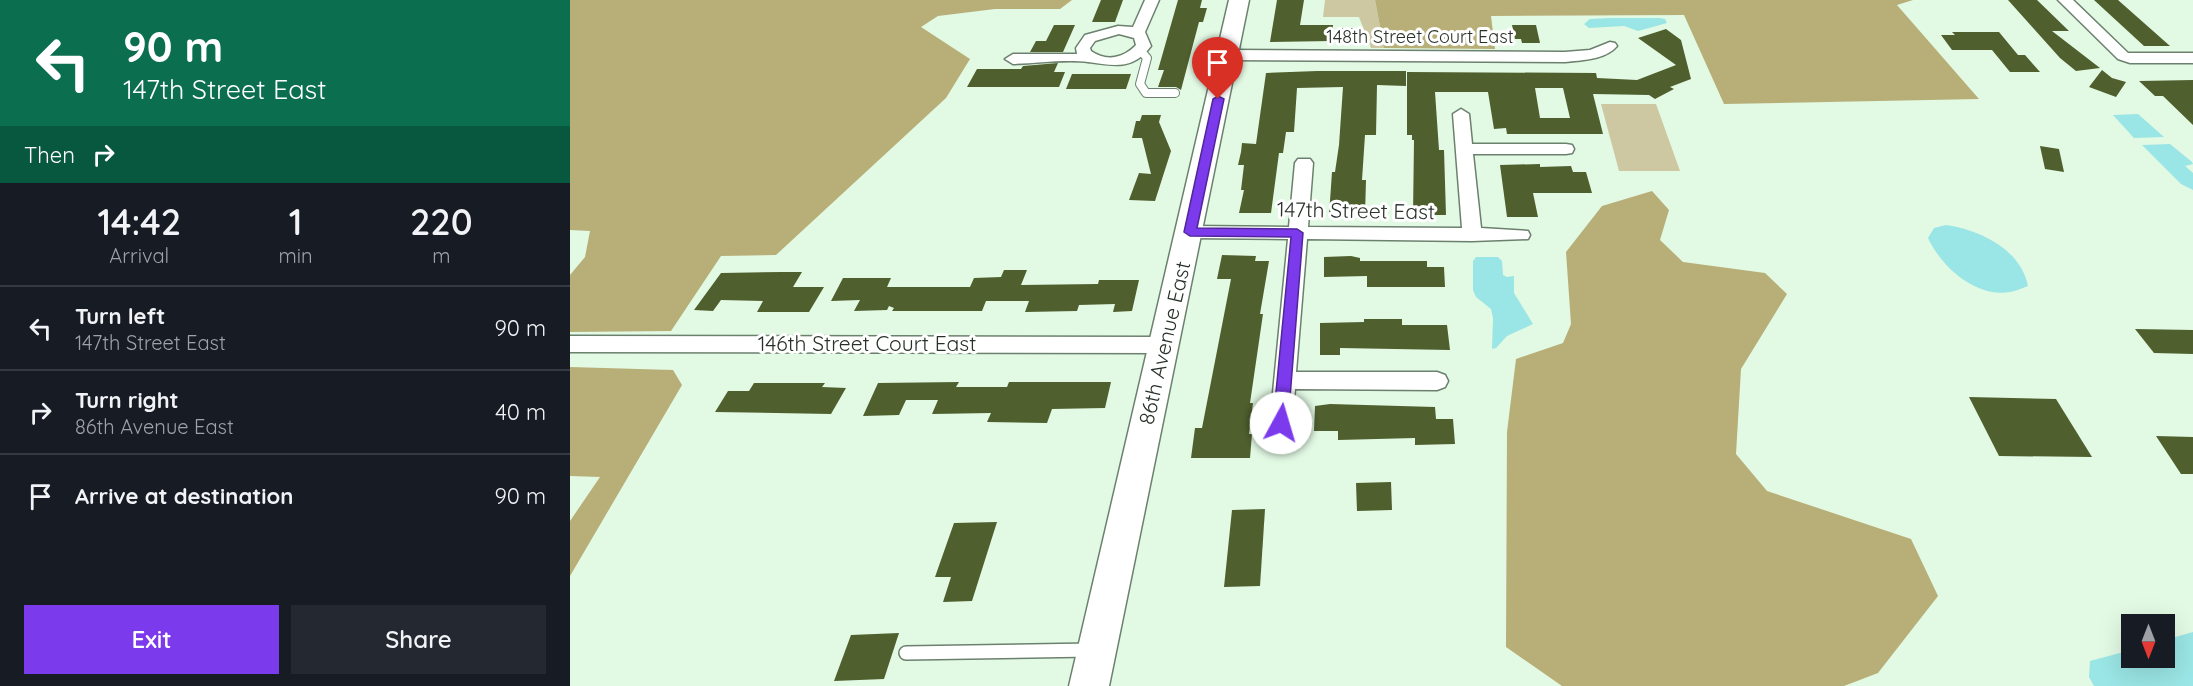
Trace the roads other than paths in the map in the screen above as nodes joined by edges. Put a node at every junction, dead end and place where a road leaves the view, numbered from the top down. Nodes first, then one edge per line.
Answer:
1 (1152, 0) edge
2 (1239, 0) edge
3 (2065, 0) edge
4 (1137, 34) junction
5 (1610, 46) dead end
6 (1141, 51) junction
7 (1228, 55) junction
8 (1088, 58) junction
9 (2193, 58) edge
10 (1013, 59) dead end
11 (1175, 93) dead end
12 (1461, 114) dead end
13 (1464, 149) junction
14 (1566, 149) dead end
15 (1304, 163) dead end
16 (1190, 232) junction
17 (1297, 233) junction
18 (1472, 235) junction
19 (1521, 235) dead end
20 (570, 344) edge
21 (1164, 345) junction
22 (1285, 380) junction
23 (1437, 381) dead end
24 (1281, 423) dead end
25 (1097, 650) junction
26 (906, 653) dead end
27 (1089, 686) edge

1 - 4 street
2 - 7 street, 86th Avenue East
3 - 9 street
4 - 6 street
4 - 8 street
5 - 7 street, 148th Street Court East
6 - 8 street
6 - 11 lane
7 - 16 street, 86th Avenue East
8 - 10 street
12 - 13 street
13 - 14 street
13 - 18 street
15 - 17 street
16 - 17 street, 147th Street East
16 - 21 street, 86th Avenue East
17 - 18 street, 147th Street East
17 - 22 street
18 - 19 street, 147th Street East
20 - 21 street, 146th Street Court East
21 - 25 street, 86th Avenue East
22 - 23 street
22 - 24 street
25 - 26 lane
25 - 27 street, 86th Avenue East

